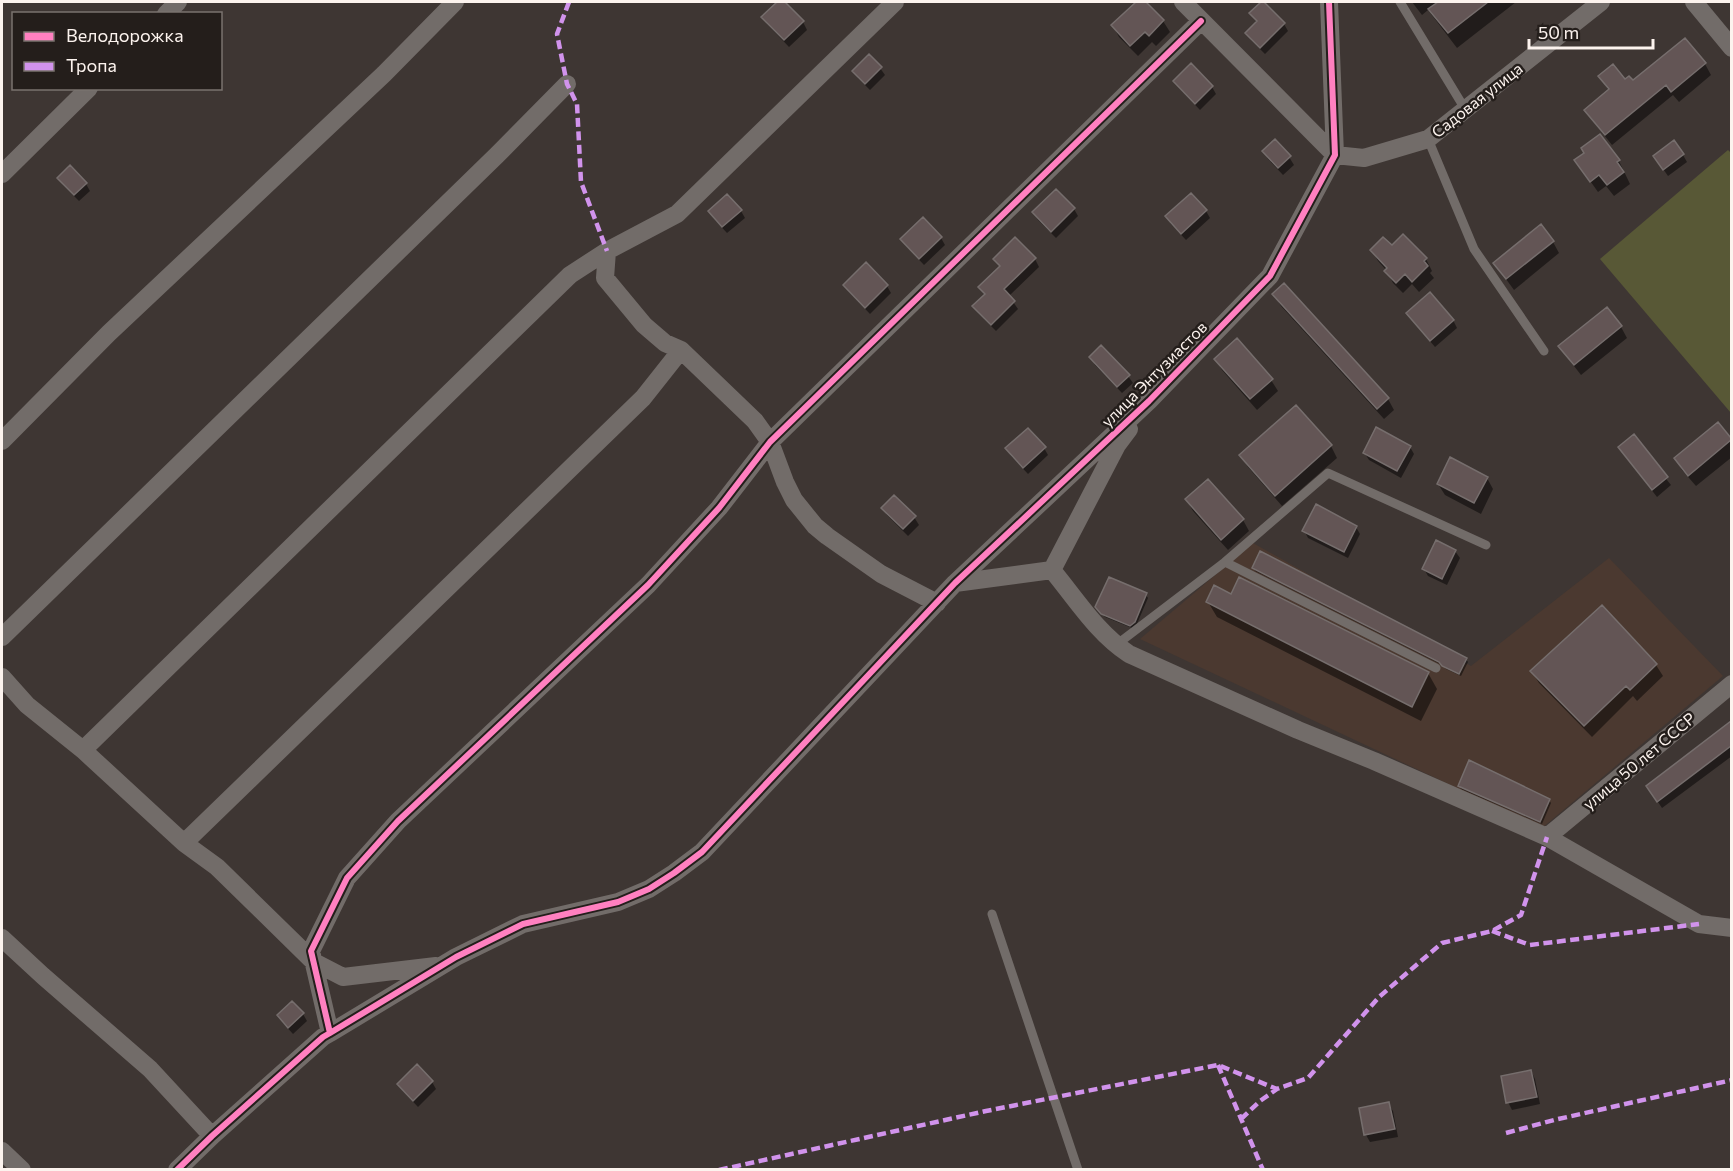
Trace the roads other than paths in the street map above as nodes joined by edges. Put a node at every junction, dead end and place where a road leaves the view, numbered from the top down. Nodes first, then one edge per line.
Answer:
1 (455, 2) edge
2 (895, 2) edge
3 (1183, 2) edge
4 (1329, 2) edge
5 (1400, 2) edge
6 (1601, 2) edge
7 (1694, 2) edge
8 (1201, 21) junction
9 (1731, 48) edge
10 (567, 84) dead end
11 (87, 90) edge
12 (1465, 109) junction
13 (1428, 139) junction
14 (1335, 155) junction
15 (2, 174) edge
16 (607, 251) junction
17 (681, 350) junction
18 (1544, 351) dead end
19 (1149, 401) junction
20 (2, 441) edge
21 (770, 442) junction
22 (1486, 545) dead end
23 (1225, 562) junction
24 (1052, 570) junction
25 (955, 583) junction
26 (938, 603) junction
27 (2, 637) edge
28 (1116, 645) junction
29 (1437, 668) dead end
30 (2, 677) edge
31 (1731, 684) edge
32 (83, 750) junction
33 (1547, 837) junction
34 (184, 843) junction
35 (992, 914) dead end
36 (1731, 928) edge
37 (2, 938) edge
38 (314, 962) junction
39 (444, 965) junction
40 (330, 1033) junction
41 (212, 1136) junction
42 (2, 1151) edge
43 (22, 1170) edge
44 (177, 1170) edge
45 (1078, 1170) edge

1 - 20 street
2 - 16 street
3 - 8 street
4 - 14 street
5 - 12 lane
6 - 12 street, Садовая улица
7 - 9 street
8 - 14 street
8 - 21 street
10 - 27 street
11 - 15 street
12 - 13 street, Садовая улица
13 - 14 street, Садовая улица
13 - 18 lane
14 - 19 street, улица Энтузиастов
16 - 17 street
16 - 32 street
17 - 21 street
17 - 34 street
19 - 24 street
19 - 25 street, улица Энтузиастов
21 - 26 street
21 - 38 street
22 - 23 lane
23 - 28 lane
23 - 29 lane
24 - 25 street
24 - 28 street
25 - 26 street, улица Энтузиастов
26 - 39 street, улица Энтузиастов
28 - 33 street
30 - 32 street
31 - 33 street, улица 50 лет СССР
32 - 34 street
33 - 36 street
34 - 38 street
35 - 45 lane
37 - 41 street
38 - 39 street
38 - 40 street
39 - 40 street, улица Энтузиастов
40 - 41 street, улица Энтузиастов
41 - 44 street, улица Энтузиастов
42 - 43 street

